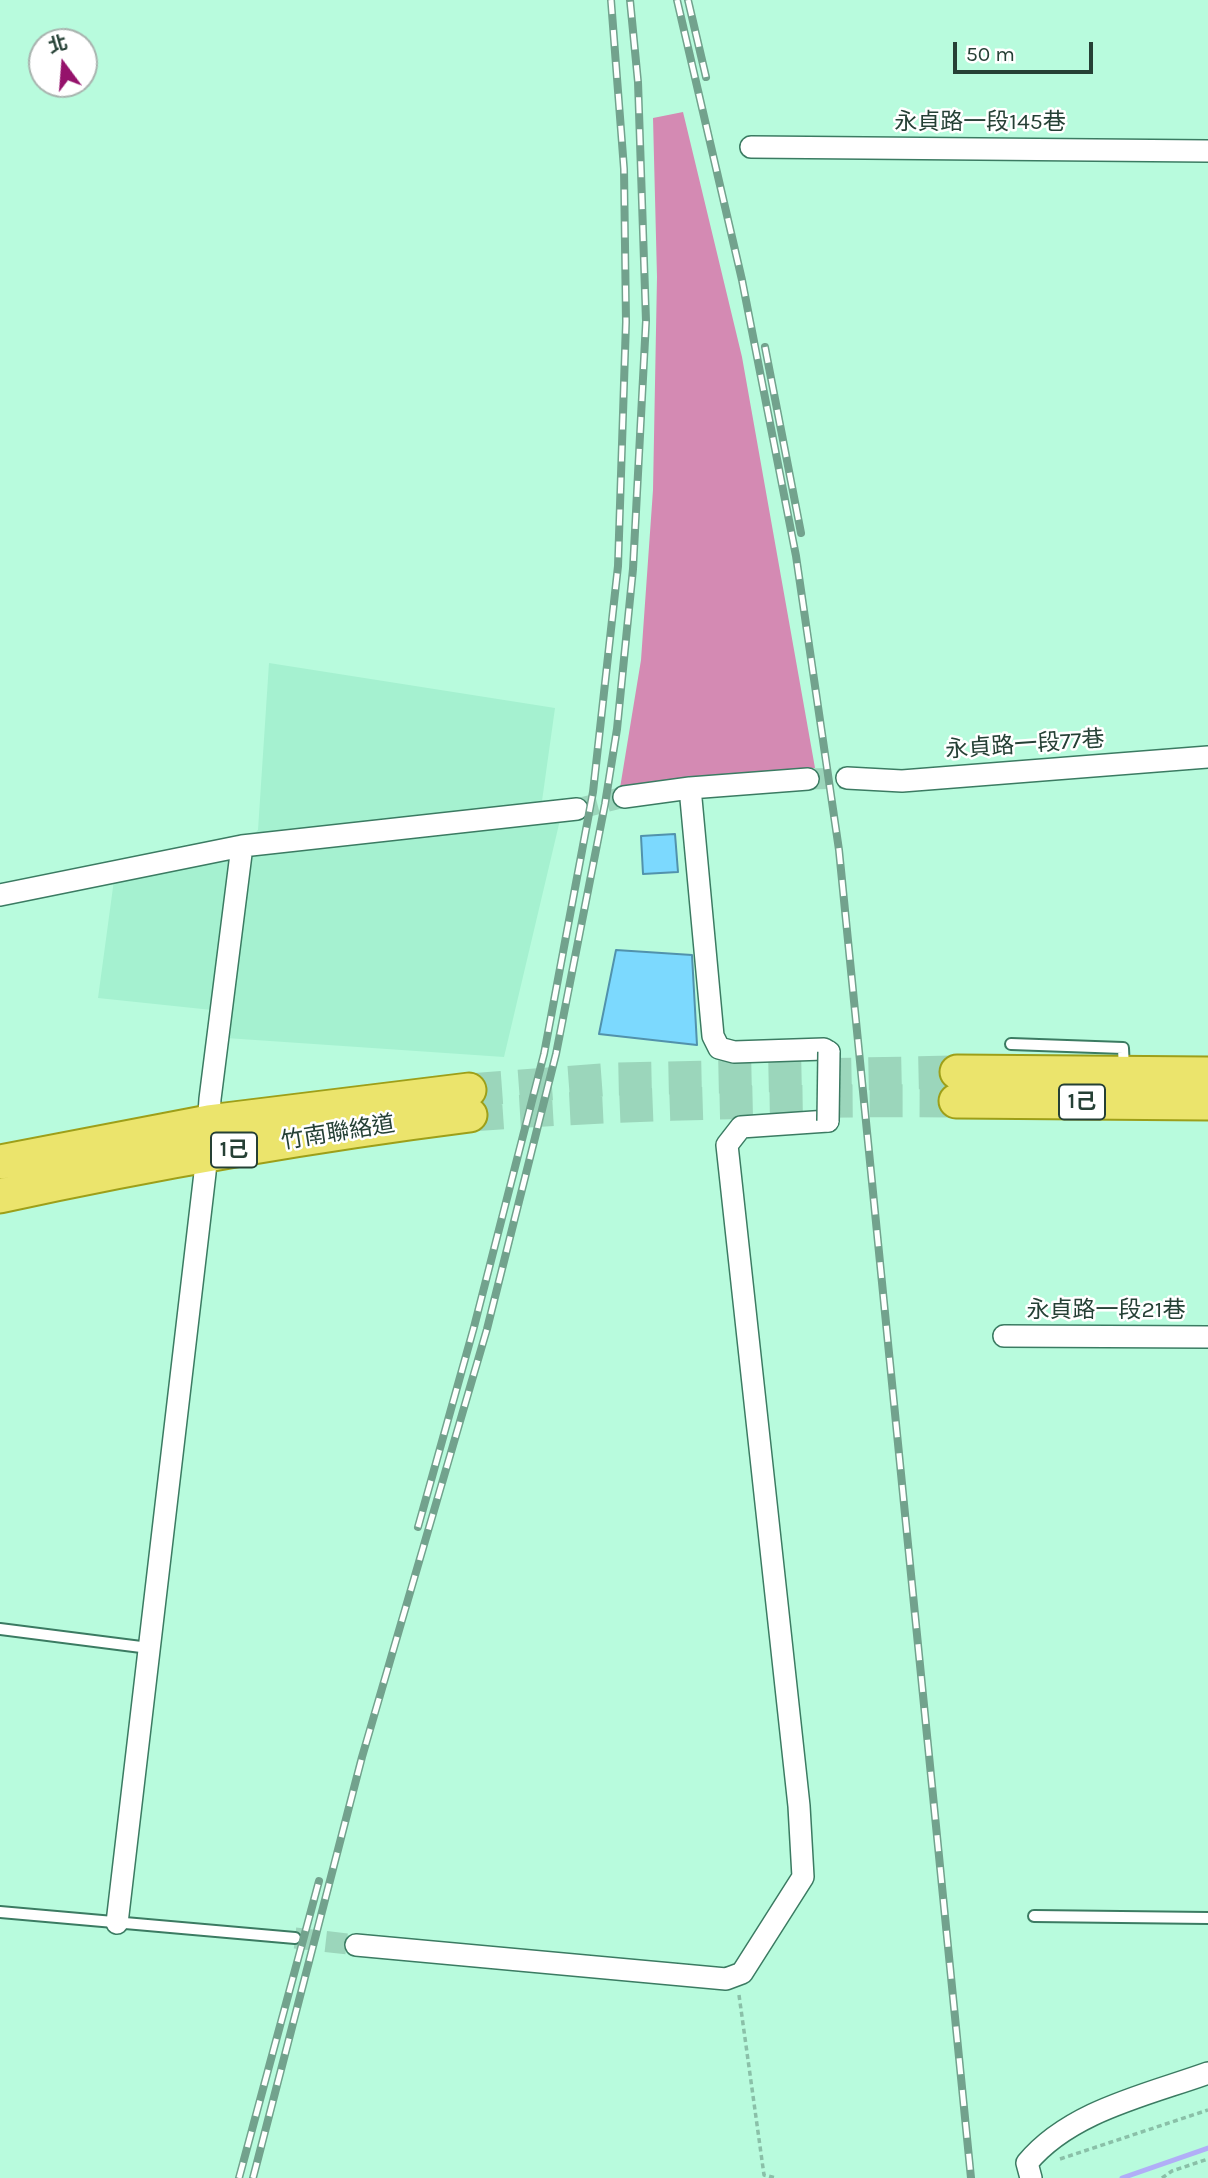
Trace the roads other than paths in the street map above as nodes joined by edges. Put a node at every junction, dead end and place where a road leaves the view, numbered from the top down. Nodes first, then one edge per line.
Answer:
1 (751, 147) dead end
2 (1208, 150) edge
3 (1208, 757) edge
4 (847, 778) tunnel mouth
5 (808, 779) tunnel mouth
6 (690, 788) junction
7 (624, 797) tunnel mouth
8 (577, 809) tunnel mouth
9 (243, 846) junction
10 (0, 895) edge
11 (1011, 1044) dead end
12 (1125, 1073) junction
13 (1208, 1074) edge
14 (1208, 1102) edge
15 (209, 1122) junction
16 (207, 1155) junction
17 (0, 1162) edge
18 (0, 1196) edge
19 (1004, 1336) dead end
20 (1208, 1337) edge
21 (0, 1629) edge
22 (149, 1648) junction
23 (0, 1912) edge
24 (1034, 1916) dead end
25 (1208, 1918) edge
26 (117, 1923) junction
27 (295, 1938) tunnel mouth
28 (356, 1945) tunnel mouth
29 (1208, 2073) edge
30 (1030, 2174) edge

1 - 2 street, 永貞路一段145巷
3 - 4 street, 永貞路一段77巷
5 - 6 street
6 - 7 street
6 - 28 street, bridge
8 - 9 street
9 - 10 street
9 - 15 street
11 - 12 lane
12 - 13 main road, 1己
12 - 14 main road, 1己
15 - 16 street
15 - 16 main road, 竹南聯絡道 / 1己
15 - 17 main road, 竹南聯絡道 / 1己
16 - 18 main road, 竹南聯絡道 / 1己
16 - 22 street
19 - 20 street, 永貞路一段21巷
21 - 22 lane
22 - 26 street
23 - 26 lane
24 - 25 lane
26 - 27 lane
29 - 30 street

